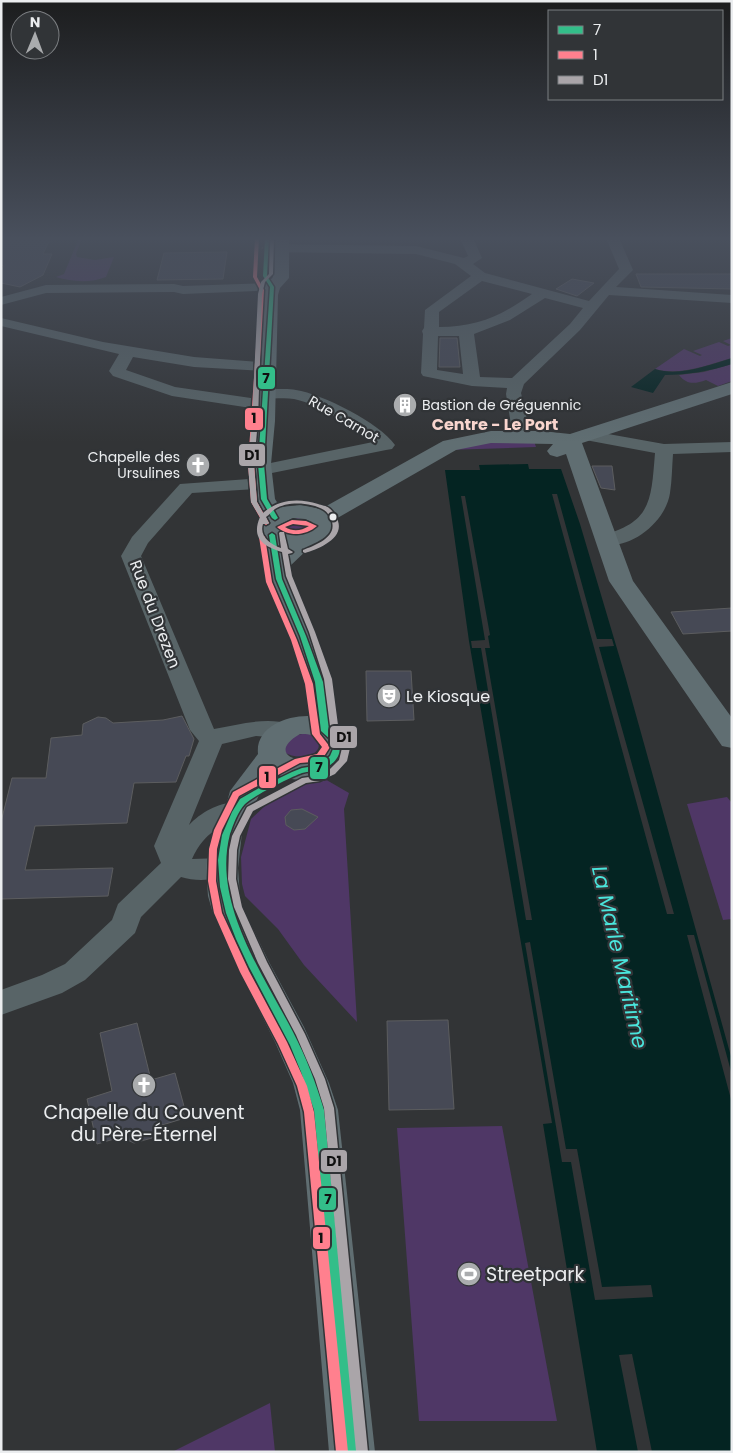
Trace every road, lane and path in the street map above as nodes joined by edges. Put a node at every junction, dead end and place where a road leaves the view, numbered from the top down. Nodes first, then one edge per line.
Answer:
1 (271, 306) edge
2 (438, 306) edge
3 (524, 306) edge
4 (592, 306) edge
5 (1, 322) edge
6 (466, 330) junction
7 (430, 331) junction
8 (129, 351) junction
9 (266, 366) junction
10 (472, 381) junction
11 (732, 388) edge
12 (515, 390) junction
13 (264, 400) junction
14 (522, 437) junction
15 (571, 442) junction
16 (732, 447) edge
17 (664, 449) junction
18 (432, 455) junction
19 (263, 477) junction
20 (298, 511) junction
21 (322, 518) junction
22 (274, 526) junction
23 (606, 540) junction
24 (302, 542) junction
25 (277, 565) junction
26 (311, 662) junction
27 (289, 727) junction
28 (325, 731) junction
29 (212, 738) junction
30 (732, 739) edge
31 (271, 756) junction
32 (302, 770) junction
33 (240, 807) junction
34 (177, 864) junction
35 (222, 868) junction
36 (1, 1003) edge
37 (352, 1452) edge

1 - 9 main road
2 - 7 street
3 - 6 street
4 - 12 street
5 - 8 street
6 - 7 street
6 - 10 street
7 - 10 street
8 - 9 street
8 - 13 street
9 - 13 main road
10 - 12 street
11 - 15 main road
12 - 14 street
13 - 19 main road
13 - 19 street, Rue Carnot
14 - 15 main road
14 - 18 main road
15 - 17 street
15 - 18 main road
15 - 23 main road
16 - 17 street
17 - 23 street
18 - 21 main road
19 - 20 main road
19 - 22 main road
19 - 29 street, Rue du Drezen
20 - 21 main road
20 - 22 main road
21 - 24 main road
22 - 24 main road
22 - 25 main road
23 - 30 main road
24 - 25 main road
25 - 26 main road
26 - 27 main road
26 - 28 main road
27 - 28 main road
27 - 29 street
27 - 31 main road
28 - 32 main road
29 - 34 street
31 - 32 main road
31 - 33 main road
32 - 33 main road
33 - 34 street
33 - 35 main road
34 - 35 street
34 - 36 street
35 - 37 main road

